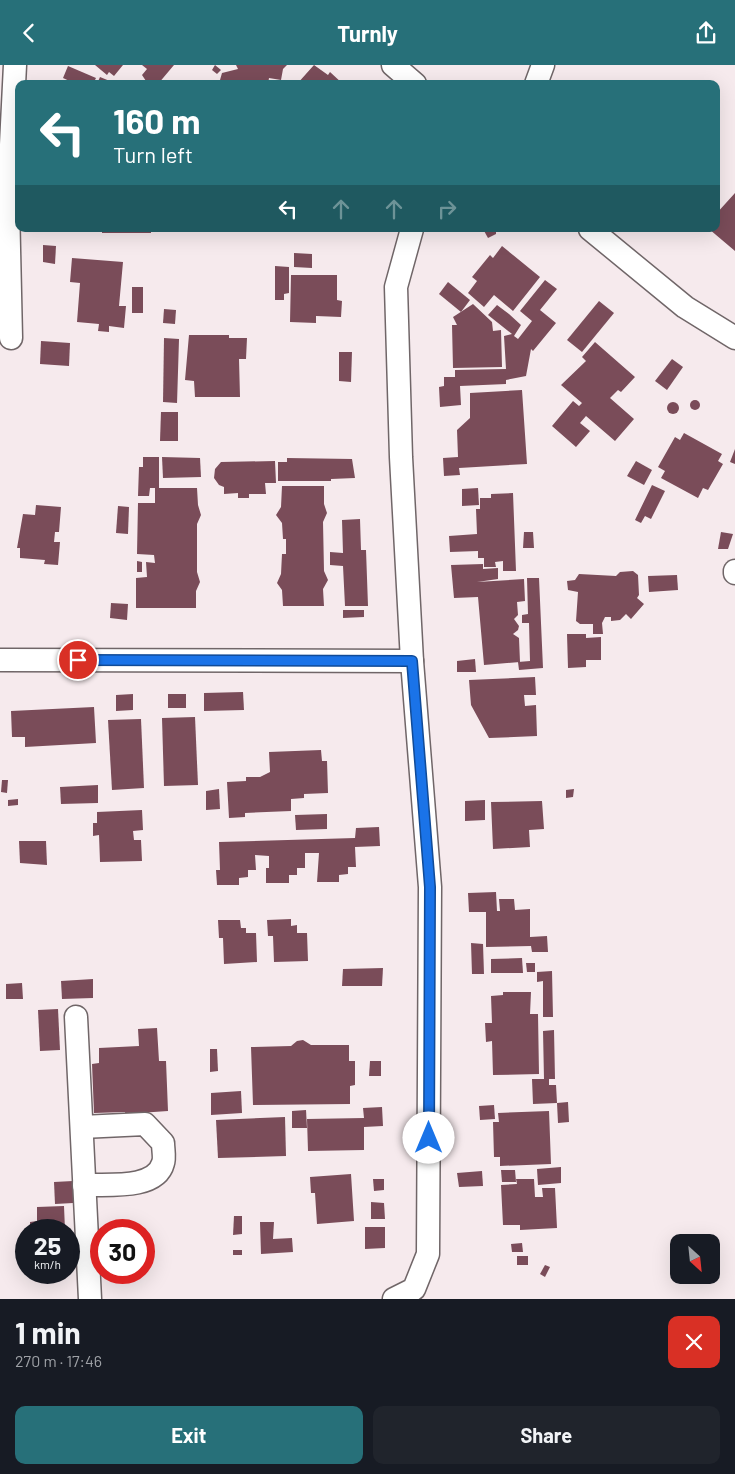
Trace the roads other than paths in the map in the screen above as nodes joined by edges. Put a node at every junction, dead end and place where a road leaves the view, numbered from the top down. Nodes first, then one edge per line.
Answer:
1 (15, 65) edge
2 (393, 65) edge
3 (544, 65) edge
4 (410, 80) edge
5 (538, 80) edge
6 (4, 204) edge
7 (411, 232) edge
8 (594, 232) edge
9 (11, 338) dead end
10 (735, 338) edge
11 (0, 660) edge
12 (412, 661) junction
13 (76, 1017) dead end
14 (82, 1127) junction
15 (84, 1185) junction
16 (90, 1299) edge
17 (394, 1299) edge

1 - 6 street
2 - 4 street
3 - 5 street
6 - 9 street
7 - 12 street
8 - 10 street
11 - 12 street
12 - 17 street
13 - 14 street
14 - 15 street
14 - 15 street
15 - 16 street

